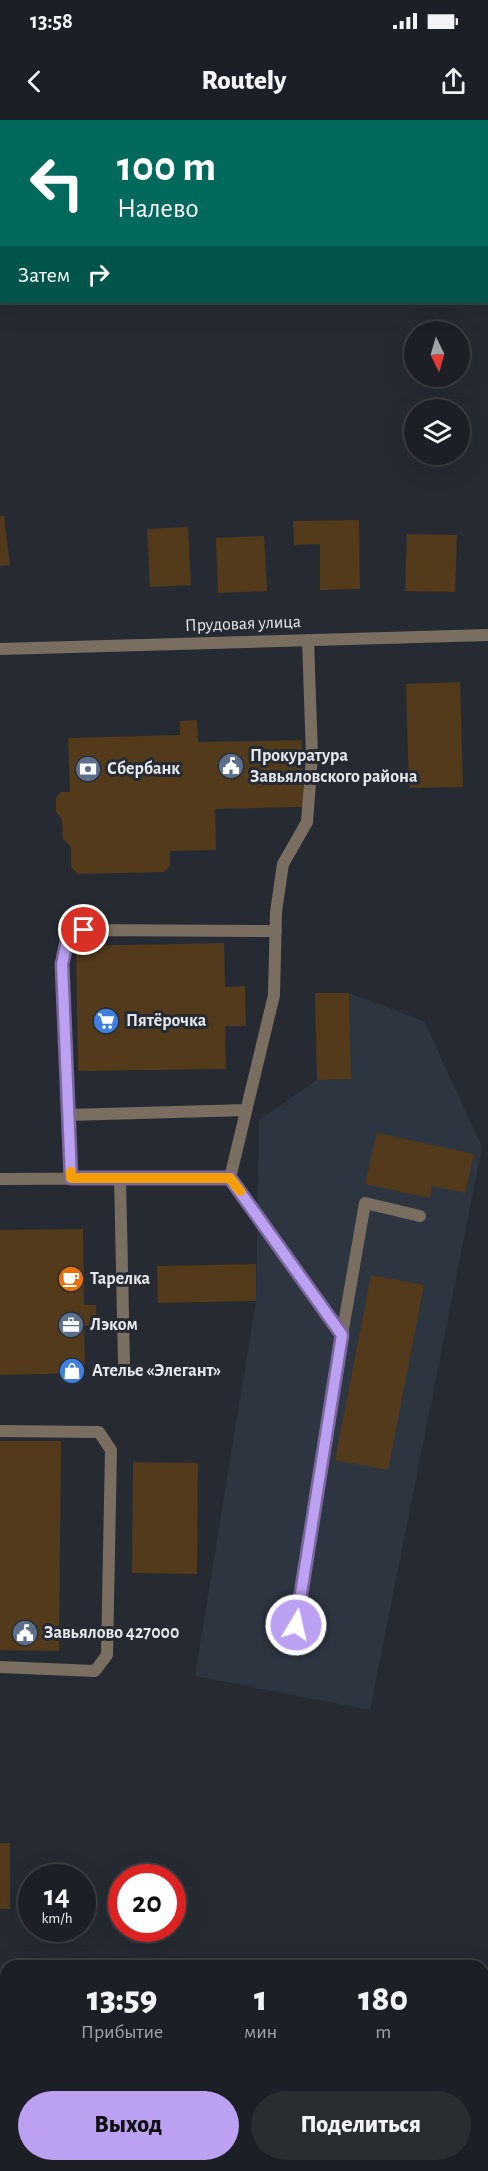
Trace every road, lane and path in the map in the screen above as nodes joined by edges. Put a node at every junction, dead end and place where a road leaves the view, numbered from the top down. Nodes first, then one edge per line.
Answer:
1 (488, 635) edge
2 (308, 640) junction
3 (0, 649) edge
4 (276, 931) junction
5 (246, 1110) junction
6 (68, 1115) junction
7 (120, 1177) junction
8 (71, 1178) junction
9 (230, 1178) junction
10 (0, 1179) edge
11 (420, 1216) dead end
12 (342, 1335) junction
13 (124, 1363) dead end
14 (0, 1431) edge
15 (296, 1625) dead end
16 (0, 1667) edge

1 - 2 street, Прудовая улица
2 - 3 street, Прудовая улица
2 - 4 street
4 - 5 street
4 - 6 street
5 - 6 street
5 - 9 street
6 - 8 street
7 - 8 street
7 - 9 street
7 - 13 street
8 - 10 street
9 - 12 street
11 - 12 street
12 - 15 street
14 - 16 street

